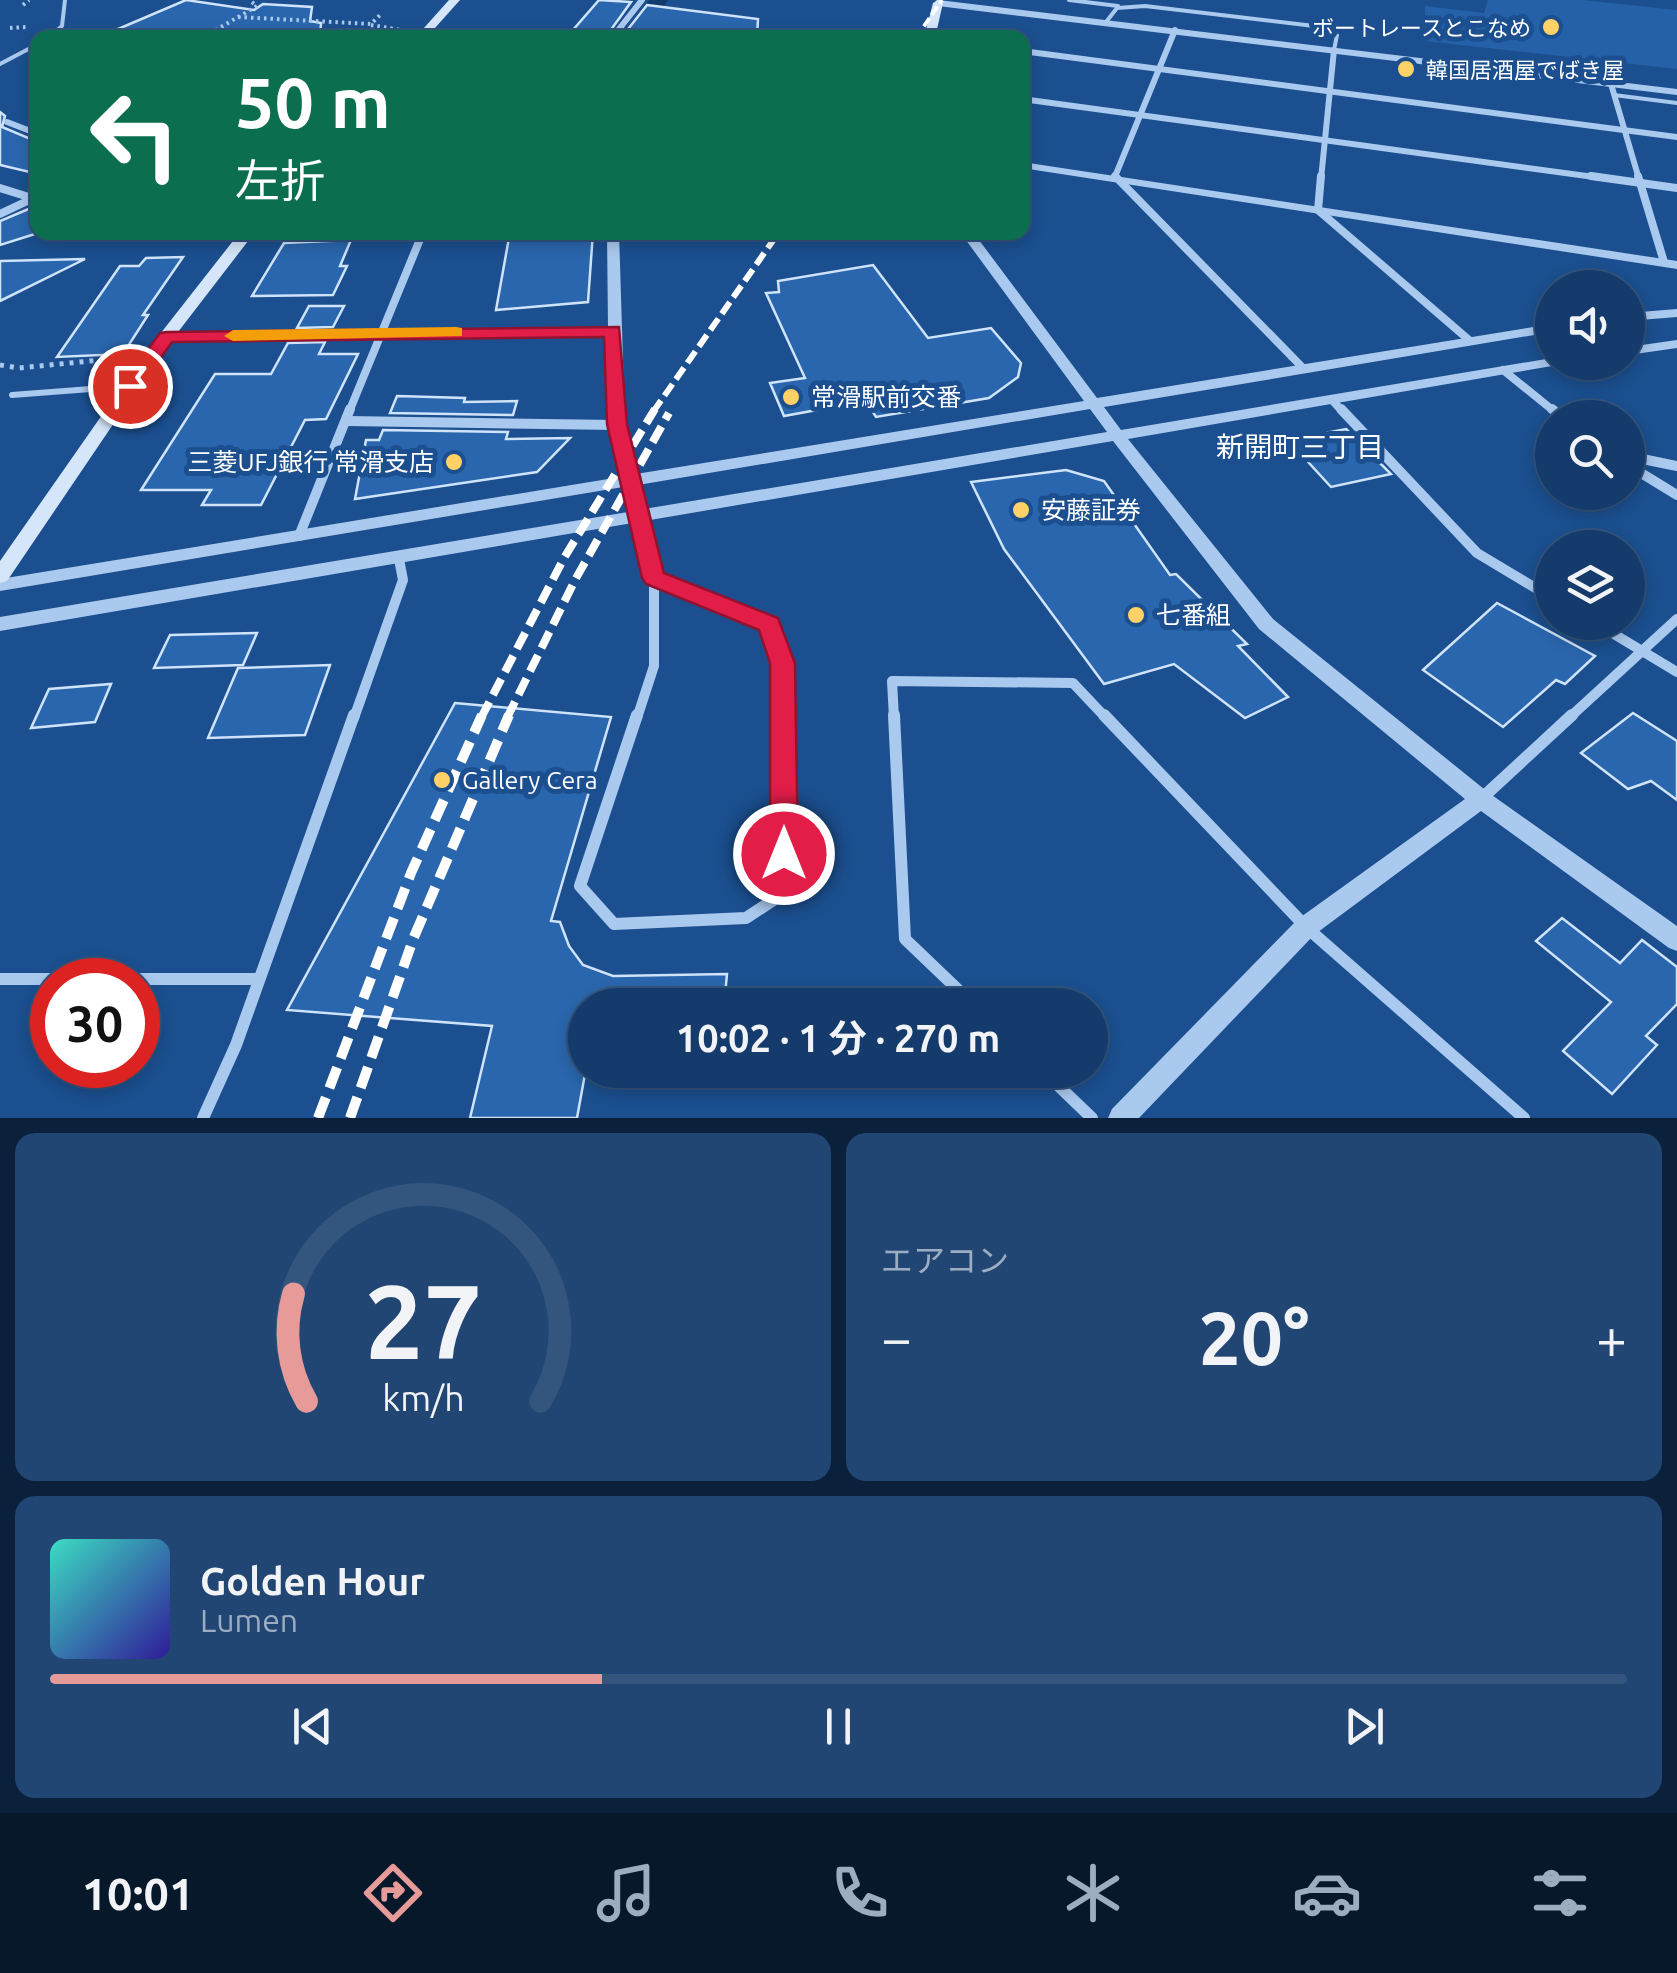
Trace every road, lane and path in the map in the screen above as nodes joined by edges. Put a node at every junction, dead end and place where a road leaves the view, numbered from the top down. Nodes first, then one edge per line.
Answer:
1 (29, 0) edge
2 (65, 0) edge
3 (249, 0) edge
4 (455, 0) edge
5 (642, 0) edge
6 (1069, 0) edge
7 (938, 2) edge
8 (23, 4) dead end
9 (1123, 7) junction
10 (381, 14) dead end
11 (238, 17) junction
12 (1106, 22) junction
13 (370, 24) junction
14 (57, 30) edge
15 (214, 30) edge
16 (398, 30) edge
17 (427, 30) edge
18 (618, 30) edge
19 (930, 30) edge
20 (1175, 30) junction
21 (30, 48) edge
22 (1334, 50) junction
23 (1030, 52) edge
24 (0, 64) edge
25 (1156, 68) junction
26 (1611, 84) junction
27 (1330, 92) junction
28 (1677, 92) edge
29 (1614, 95) junction
30 (1030, 99) edge
31 (1677, 103) edge
32 (1138, 114) junction
33 (7, 122) dead end
34 (1624, 130) junction
35 (30, 131) edge
36 (1677, 136) edge
37 (1325, 139) junction
38 (1030, 166) edge
39 (1114, 179) junction
40 (1640, 183) junction
41 (0, 188) edge
42 (1677, 188) edge
43 (30, 196) edge
44 (30, 199) edge
45 (1318, 210) junction
46 (0, 214) edge
47 (242, 240) edge
48 (418, 240) edge
49 (613, 240) edge
50 (972, 240) edge
51 (1671, 264) edge
52 (1677, 312) edge
53 (1645, 316) edge
54 (1535, 330) edge
55 (613, 331) junction
56 (376, 332) junction
57 (167, 337) junction
58 (1469, 340) junction
59 (1670, 344) edge
60 (1645, 348) edge
61 (1677, 352) edge
62 (152, 355) junction
63 (0, 364) edge
64 (1535, 365) edge
65 (1302, 367) junction
66 (1503, 370) junction
67 (130, 386) junction
68 (12, 395) dead end
69 (1332, 400) junction
70 (1540, 400) edge
71 (1092, 402) junction
72 (348, 421) junction
73 (617, 424) junction
74 (1116, 434) junction
75 (1645, 459) edge
76 (1677, 466) edge
77 (1645, 475) edge
78 (630, 479) junction
79 (1677, 495) edge
80 (637, 515) junction
81 (299, 536) junction
82 (399, 559) junction
83 (0, 576) edge
84 (654, 578) junction
85 (0, 585) edge
86 (1535, 588) edge
87 (1677, 620) edge
88 (0, 624) edge
89 (1624, 640) edge
90 (1642, 651) junction
91 (1677, 672) edge
92 (1482, 799) junction
93 (1306, 928) junction
94 (1677, 940) edge
95 (259, 978) junction
96 (0, 979) edge
97 (956, 988) edge
98 (1061, 1088) edge
99 (204, 1118) edge
100 (1092, 1118) edge
101 (1121, 1118) edge
102 (1524, 1118) edge

1 - 8 path
2 - 14 lane
3 - 11 path
4 - 17 main road
5 - 18 street
6 - 9 lane
7 - 12 street
7 - 19 main road
9 - 12 lane
9 - 22 lane
10 - 13 path
11 - 13 path
11 - 15 path
12 - 20 street
13 - 16 path
20 - 22 street
20 - 25 street
21 - 24 lane
22 - 26 street
22 - 27 street
23 - 25 street
25 - 27 street
25 - 32 street
26 - 28 street
26 - 29 street
27 - 34 street
27 - 37 street
29 - 31 lane
29 - 34 street
30 - 32 street
32 - 37 street
32 - 39 street
33 - 35 street
34 - 36 street
34 - 40 street
37 - 40 street
37 - 45 street
38 - 39 street
39 - 45 street
39 - 65 street
40 - 42 street
40 - 51 street
41 - 43 street
44 - 46 street
45 - 51 street
45 - 58 street
47 - 57 main road
48 - 56 street
49 - 55 street
50 - 71 street
52 - 53 street
54 - 58 street
55 - 56 street
55 - 73 street
56 - 57 street
56 - 72 street
57 - 62 main road
58 - 65 street
59 - 60 street
59 - 61 street
62 - 63 path
62 - 67 main road
64 - 66 street
65 - 71 street
66 - 69 street
66 - 70 street
67 - 68 lane
67 - 83 main road
69 - 74 street
69 - 86 street
71 - 74 street
71 - 78 street
72 - 73 street
72 - 81 street
73 - 78 street
74 - 80 street
74 - 92 street
75 - 76 street
77 - 79 street
78 - 80 street
78 - 81 street
80 - 82 street
80 - 84 street
81 - 85 street
82 - 88 street
82 - 95 street
84 - 84 street
87 - 90 street
89 - 90 street
90 - 91 street
90 - 92 street
92 - 93 street
92 - 94 street
93 - 97 street
93 - 101 street
93 - 102 street
95 - 96 street
95 - 99 street
98 - 100 street

